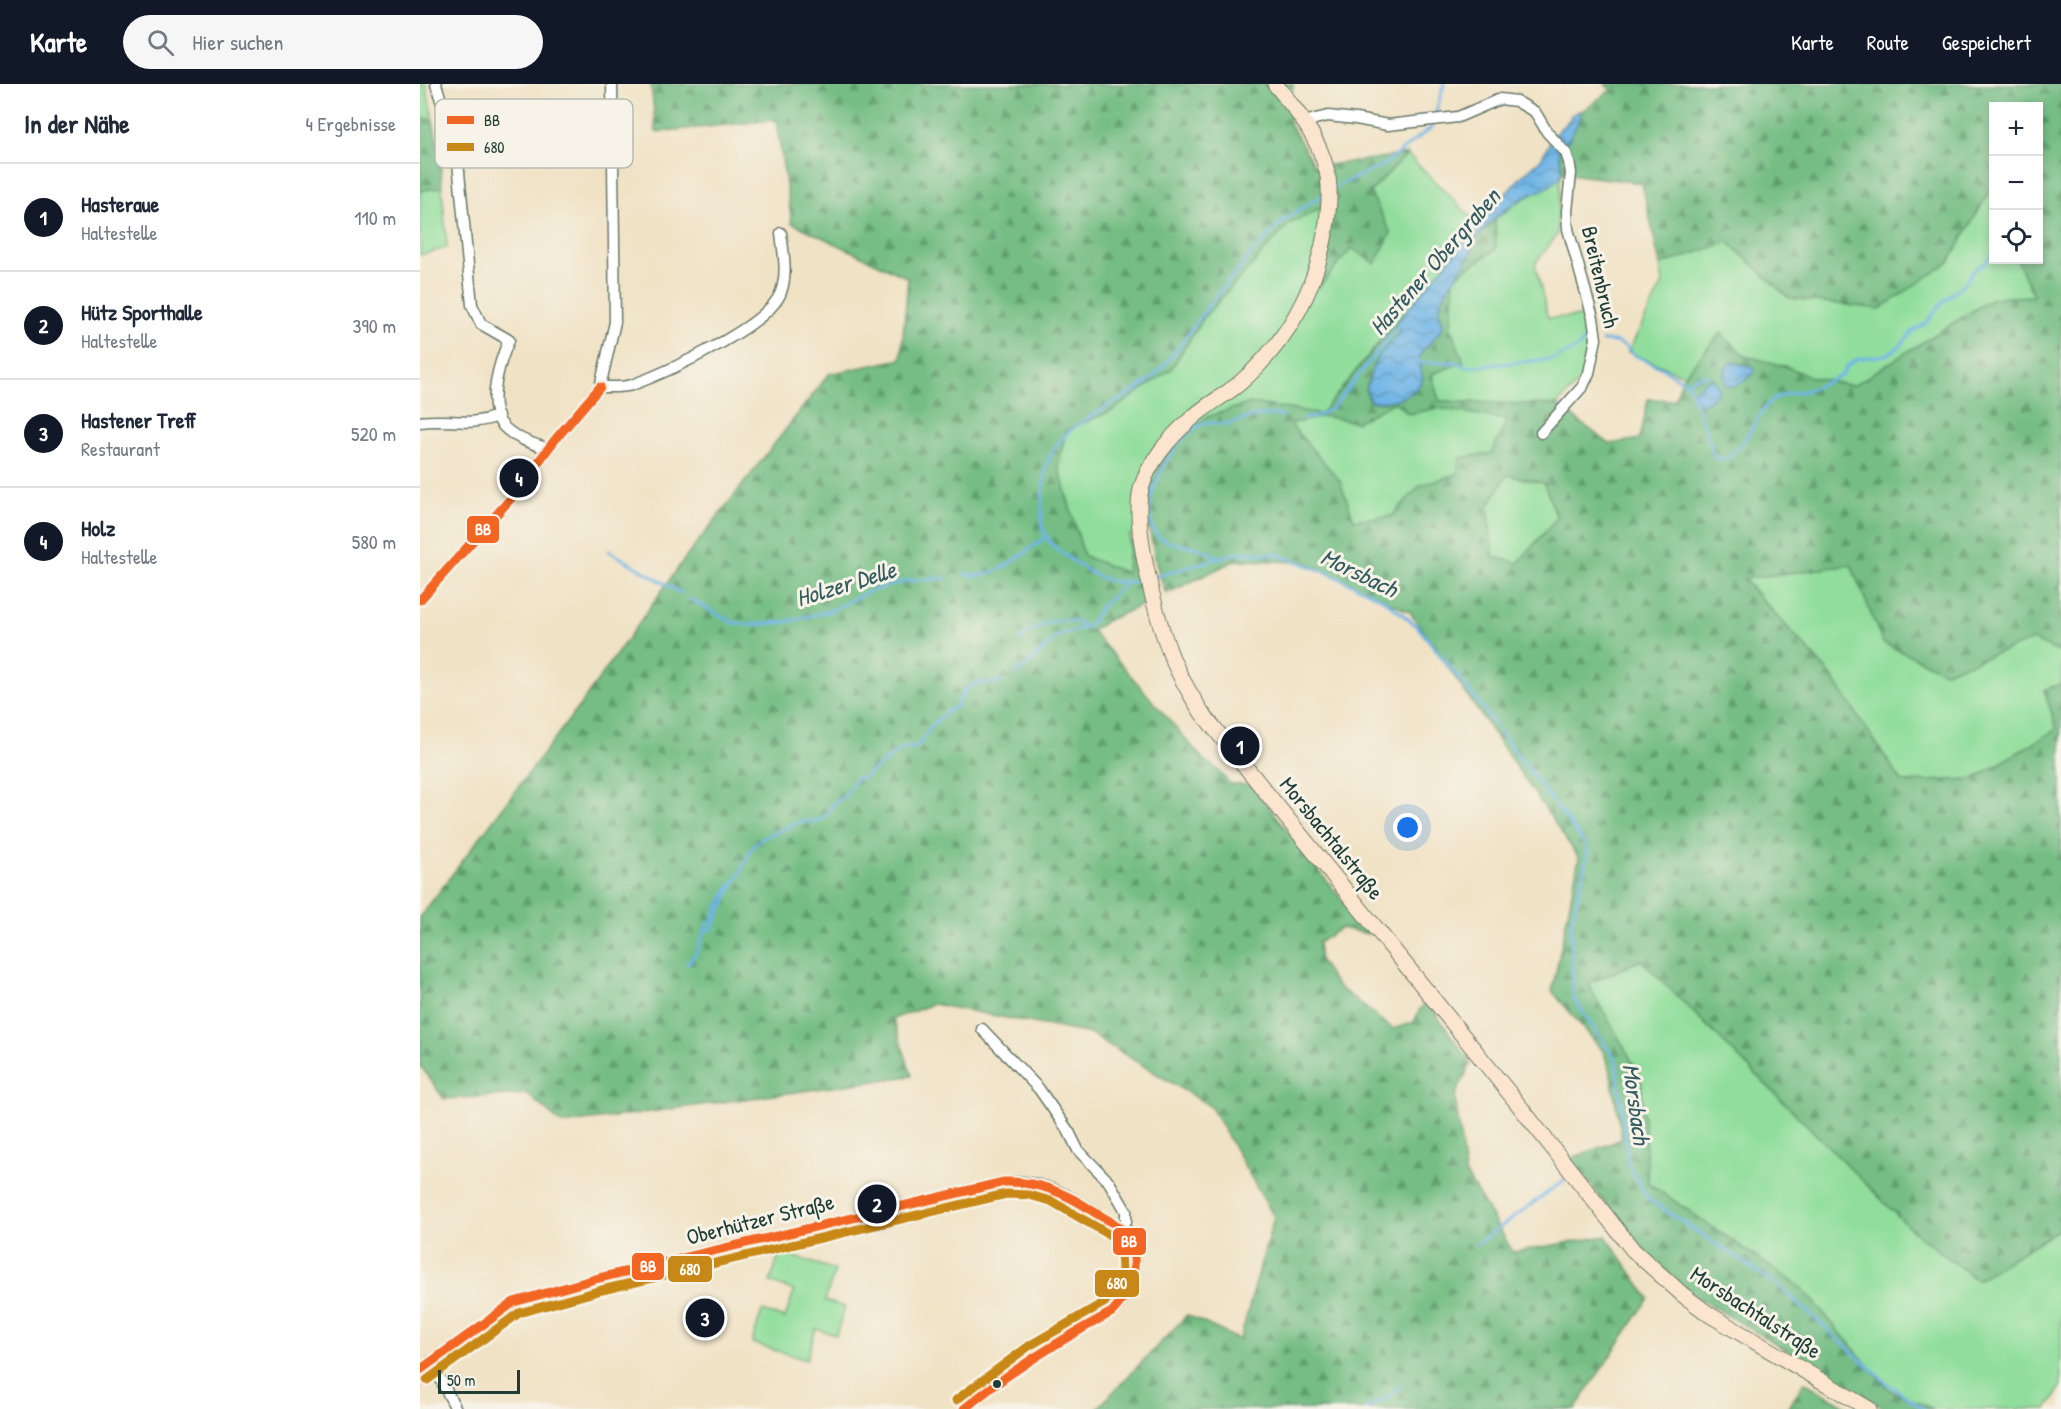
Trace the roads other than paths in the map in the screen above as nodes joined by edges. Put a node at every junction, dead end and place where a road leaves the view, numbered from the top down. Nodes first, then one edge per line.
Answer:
1 (436, 84) edge
2 (612, 84) edge
3 (620, 84) edge
4 (1275, 84) edge
5 (613, 98) joint
6 (441, 99) edge
7 (1304, 123) junction
8 (459, 168) edge
9 (612, 168) edge
10 (781, 233) dead end
11 (600, 387) junction
12 (498, 416) junction
13 (420, 422) edge
14 (1541, 433) dead end
15 (549, 449) junction
16 (420, 600) edge
17 (982, 1029) dead end
18 (1121, 1229) junction
19 (431, 1361) junction
20 (420, 1370) edge
21 (456, 1409) edge
22 (964, 1409) edge
23 (1869, 1409) edge

1 - 6 street
2 - 5 street
3 - 5 street
4 - 7 main road, Morsbachtalstraße
7 - 14 street, Breitenbruch
7 - 23 main road, Morsbachtalstraße
8 - 12 street
9 - 11 street
10 - 11 street
11 - 15 street
12 - 13 street
12 - 15 street
15 - 16 street
17 - 18 street
18 - 19 street, Oberhützer Straße
18 - 22 street
19 - 20 street, Oberhützer Straße
19 - 21 street

